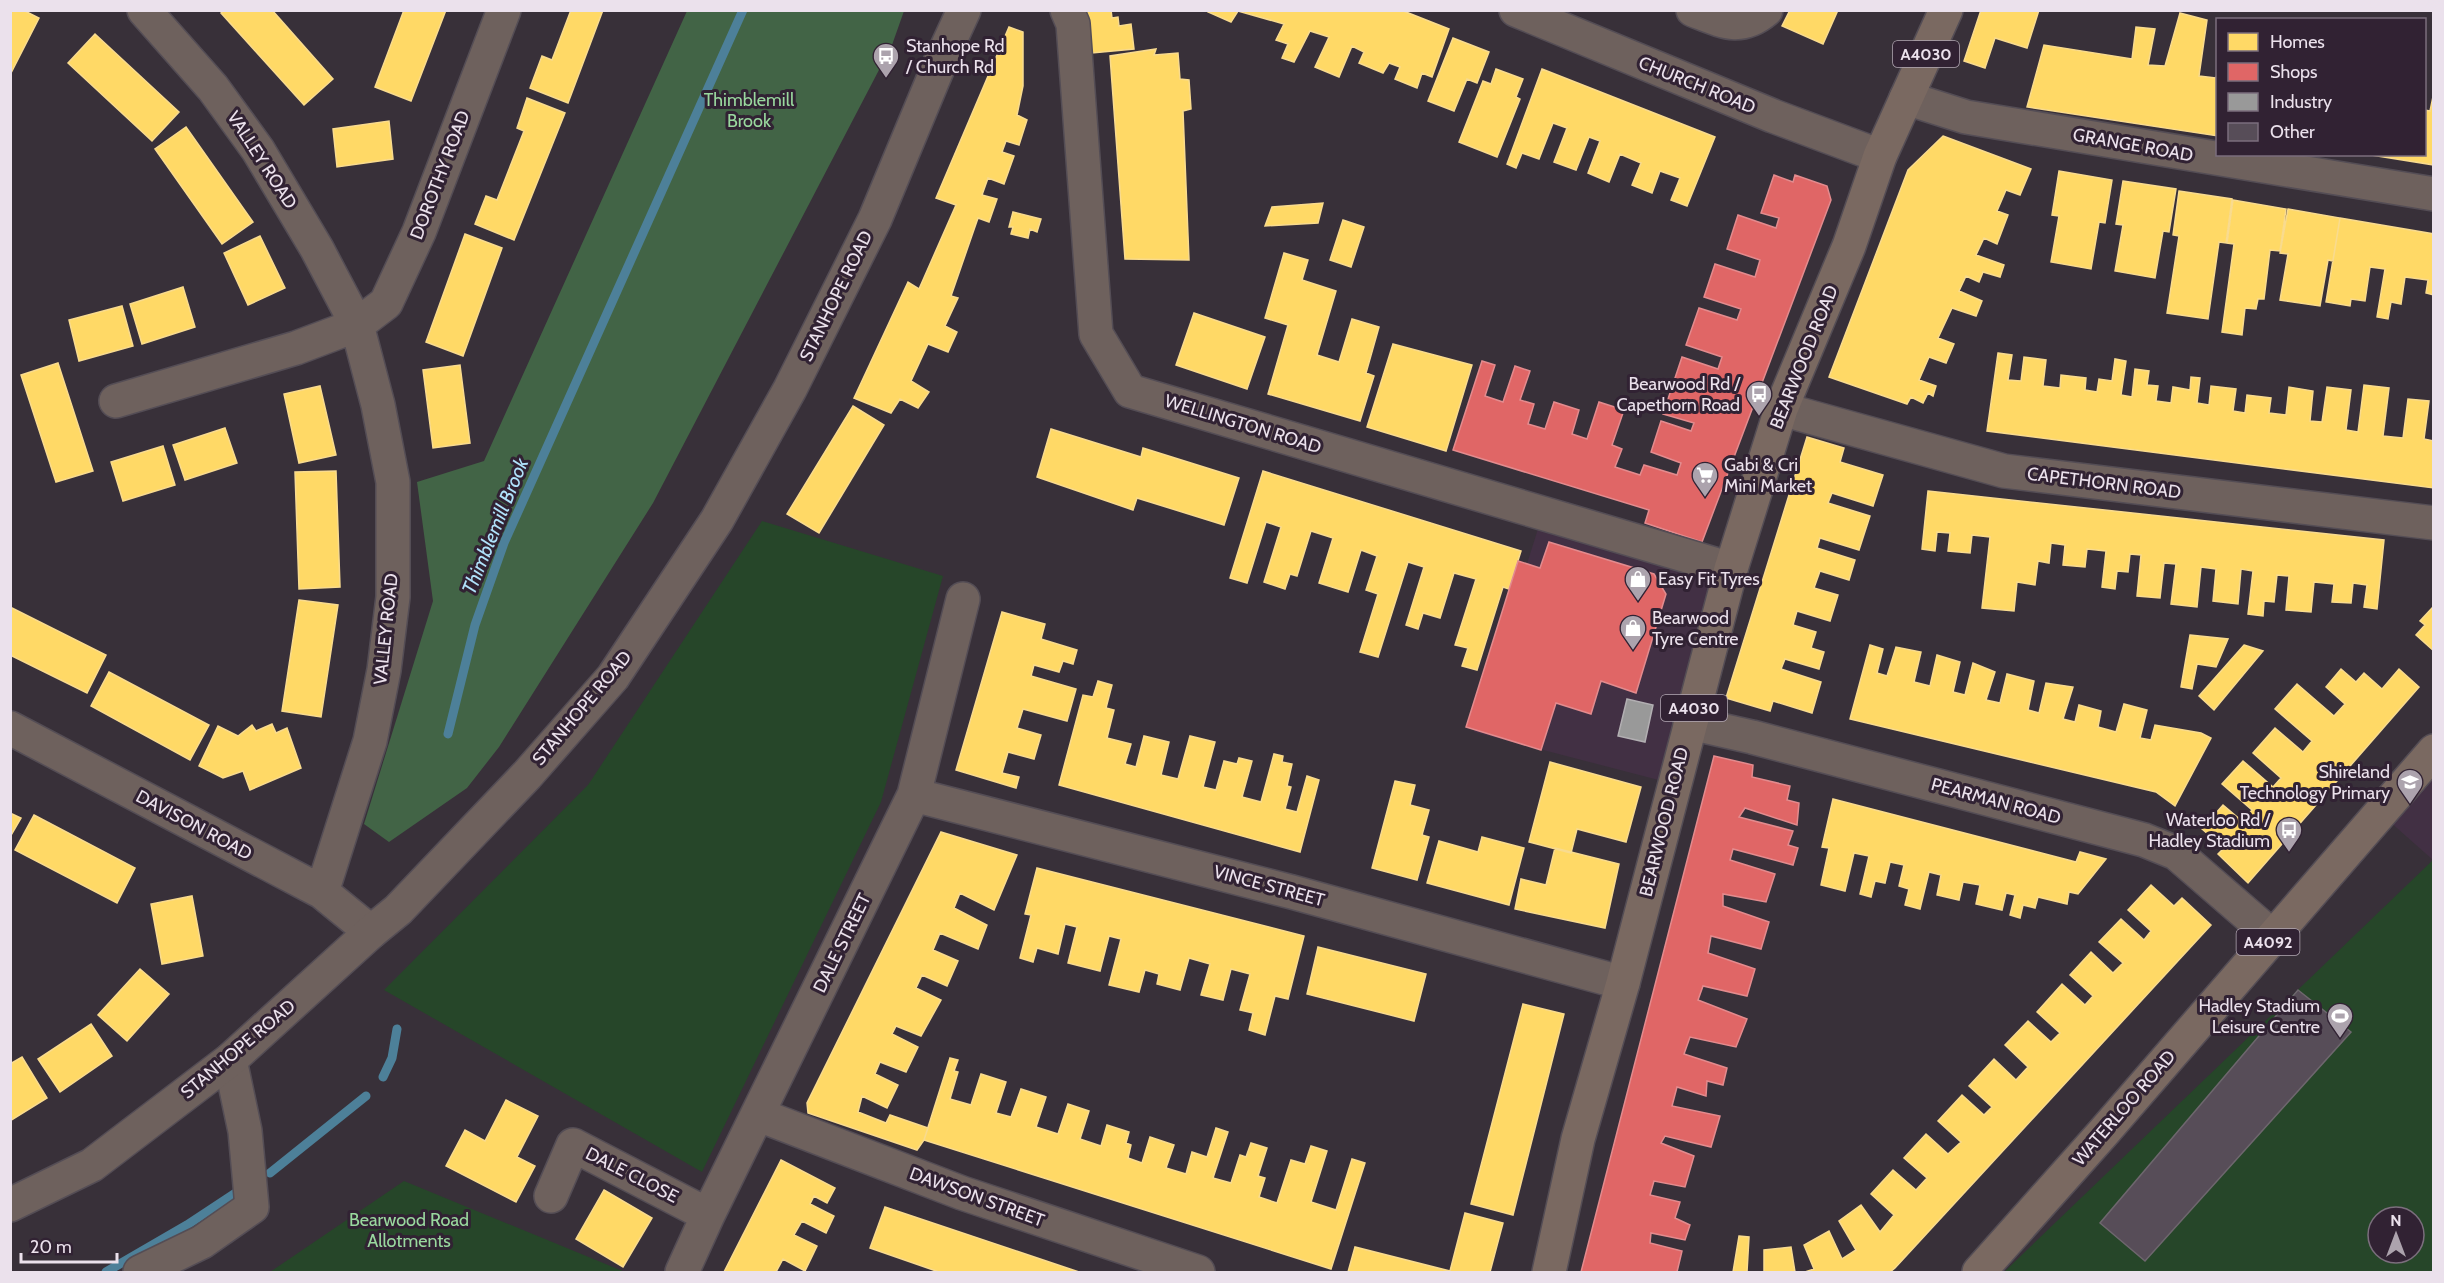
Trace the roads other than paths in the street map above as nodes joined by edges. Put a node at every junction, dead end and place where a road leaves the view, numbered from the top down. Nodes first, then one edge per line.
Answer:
1 (144, 10) edge
2 (504, 10) edge
3 (964, 10) edge
4 (1067, 10) edge
5 (1516, 10) edge
6 (1693, 10) edge
7 (1766, 10) edge
8 (1946, 10) edge
9 (1906, 98) junction
10 (1880, 156) junction
11 (2433, 194) edge
12 (357, 325) junction
13 (116, 401) dead end
14 (1781, 409) junction
15 (2433, 523) edge
16 (1731, 569) junction
17 (963, 599) dead end
18 (1690, 723) junction
19 (10, 728) edge
20 (2433, 751) edge
21 (914, 795) junction
22 (322, 892) junction
23 (371, 932) junction
24 (2272, 936) junction
25 (1623, 983) junction
26 (230, 1060) junction
27 (759, 1115) junction
28 (551, 1196) dead end
29 (10, 1205) edge
30 (708, 1215) junction
31 (140, 1272) edge
32 (682, 1272) edge
33 (1198, 1272) edge
34 (1549, 1272) edge
35 (1978, 1272) edge

1 - 12 street, VALLEY ROAD
2 - 12 street, DOROTHY ROAD
3 - 23 street, STANHOPE ROAD
4 - 16 street, WELLINGTON ROAD
5 - 10 street, CHURCH ROAD
6 - 7 street
8 - 9 main road, BEARWOOD ROAD / A4030
9 - 10 main road, BEARWOOD ROAD / A4030
9 - 11 street, GRANGE ROAD
10 - 14 main road, BEARWOOD ROAD / A4030
12 - 13 street
12 - 22 street, VALLEY ROAD
14 - 15 street, CAPETHORN ROAD
14 - 16 main road, BEARWOOD ROAD / A4030
16 - 18 main road, BEARWOOD ROAD / A4030
17 - 21 street, DALE STREET
18 - 24 street, PEARMAN ROAD
18 - 25 main road, BEARWOOD ROAD / A4030
19 - 22 street, DAVISON ROAD
20 - 24 main road, WATERLOO ROAD / A4092
21 - 25 street, VINCE STREET
21 - 27 street, DALE STREET
22 - 23 street, DAVISON ROAD
23 - 26 street, STANHOPE ROAD
24 - 35 main road, WATERLOO ROAD / A4092
25 - 34 main road, BEARWOOD ROAD / A4030
26 - 29 street, STANHOPE ROAD
26 - 31 street
27 - 30 street, DALE STREET
27 - 33 street, DAWSON STREET
28 - 30 street, DALE CLOSE
30 - 32 street, DALE STREET

